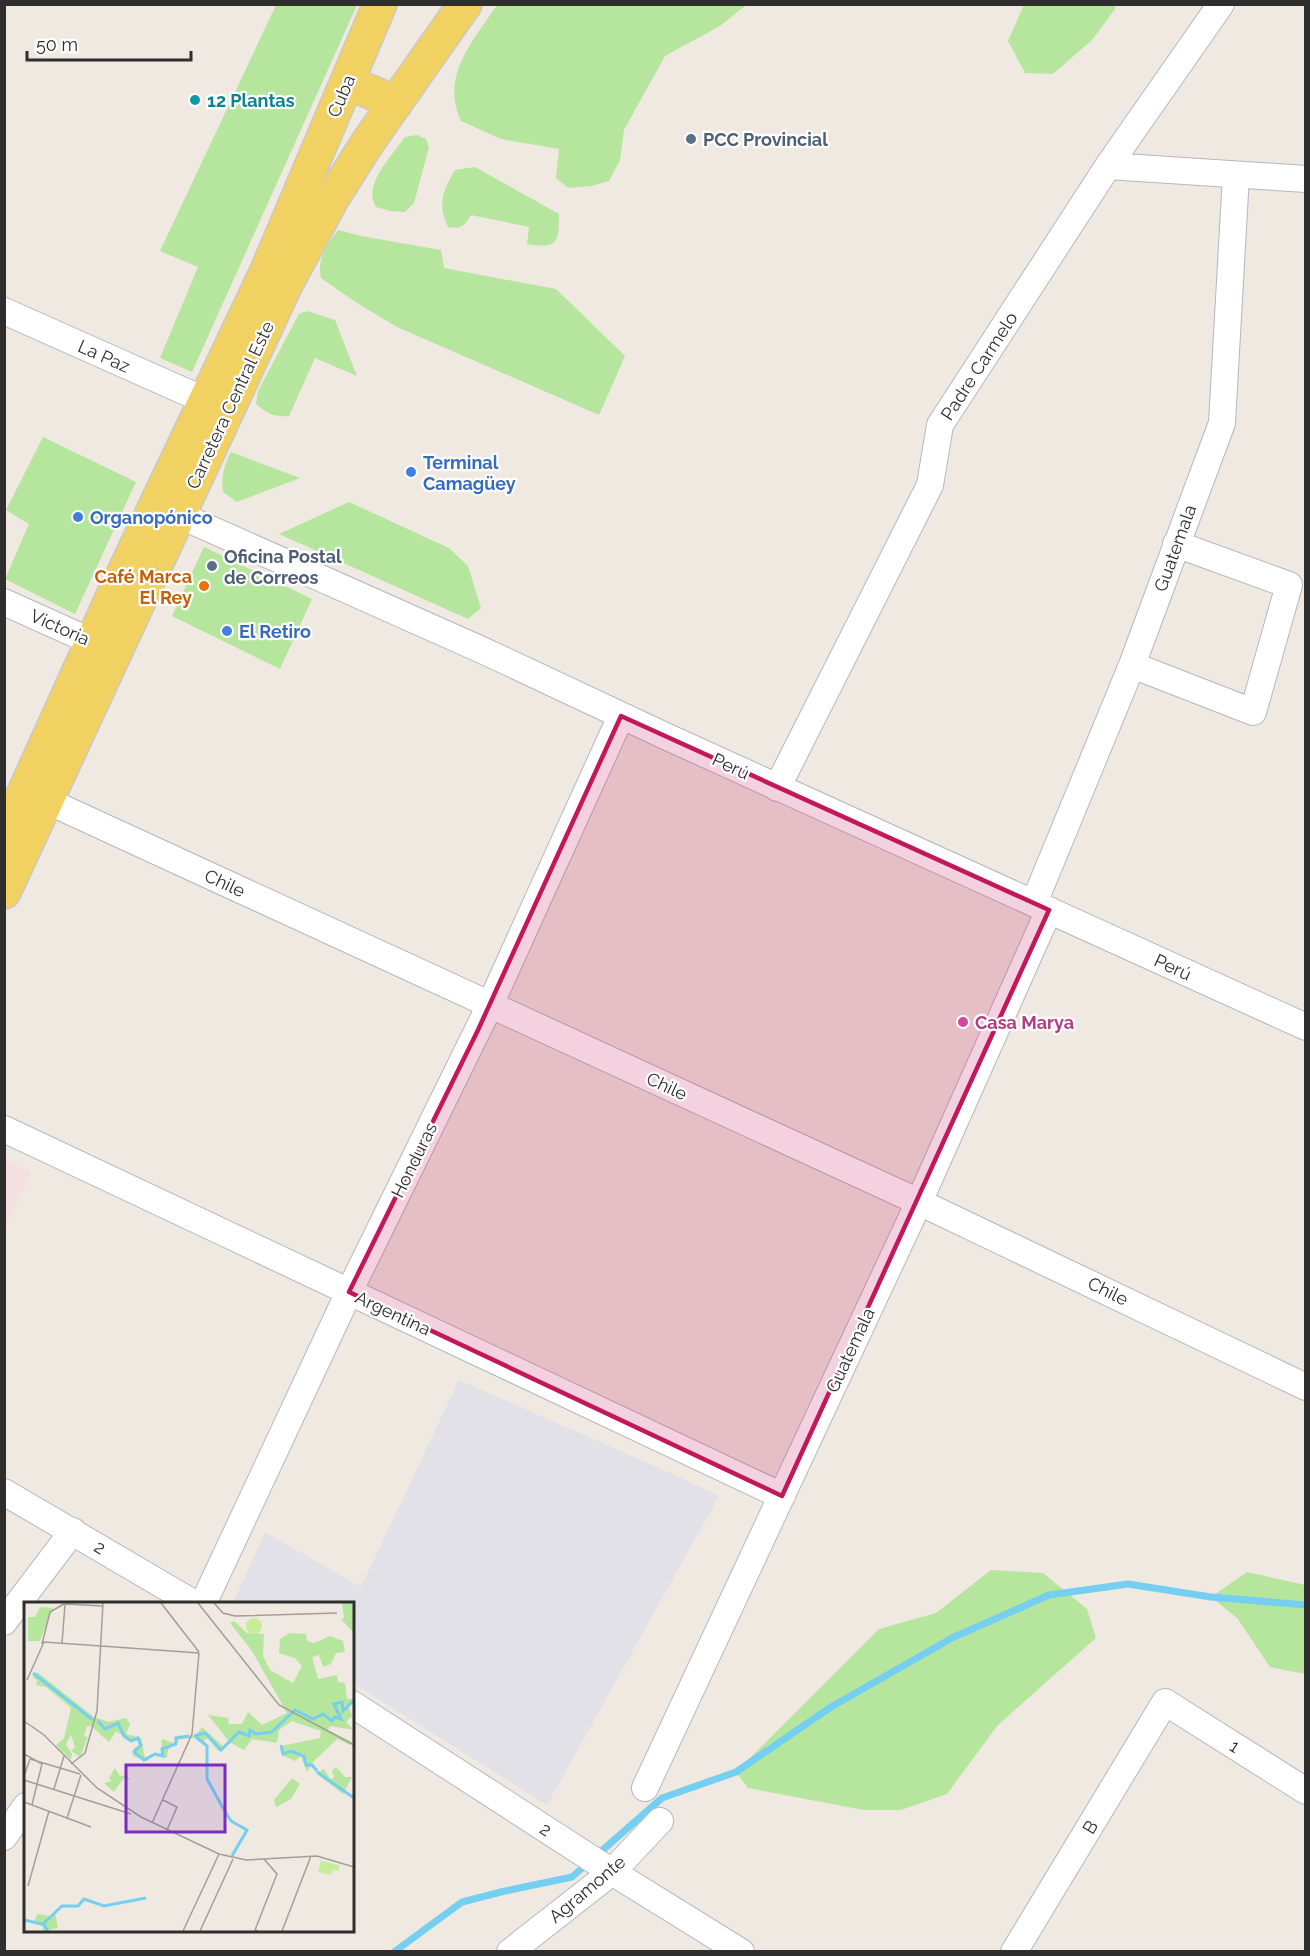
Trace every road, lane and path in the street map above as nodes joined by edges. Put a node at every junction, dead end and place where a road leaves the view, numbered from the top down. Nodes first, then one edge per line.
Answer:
1 (380, 4) edge
2 (465, 4) edge
3 (1221, 4) edge
4 (347, 82) junction
5 (396, 103) junction
6 (329, 124) junction
7 (368, 142) junction
8 (1108, 166) junction
9 (1236, 175) junction
10 (1305, 179) edge
11 (303, 188) joint
12 (4, 311) edge
13 (204, 400) junction
14 (180, 516) junction
15 (1176, 544) junction
16 (4, 602) edge
17 (105, 648) junction
18 (1132, 665) junction
19 (621, 716) junction
20 (777, 788) junction
21 (37, 796) junction
22 (4, 837) edge
23 (4, 892) edge
24 (1041, 907) junction
25 (490, 1005) junction
26 (1305, 1027) edge
27 (4, 1129) edge
28 (920, 1202) junction
29 (349, 1292) junction
30 (1305, 1387) edge
31 (4, 1492) edge
32 (782, 1496) junction
33 (73, 1531) junction
34 (178, 1599) edge
35 (204, 1602) edge
36 (4, 1622) edge
37 (1165, 1701) joint
38 (354, 1705) edge
39 (645, 1788) dead end
40 (1305, 1791) edge
41 (24, 1809) edge
42 (660, 1821) dead end
43 (4, 1837) edge
44 (612, 1872) junction
45 (510, 1952) edge
46 (741, 1952) edge
47 (1014, 1952) edge

1 - 4 main road, Cuba
2 - 5 main road, Carretera Central Este
3 - 8 street, Padre Carmelo
4 - 5 main road
4 - 6 main road, Cuba
5 - 7 main road, Carretera Central Este
6 - 7 main road
6 - 11 main road, Cuba
7 - 14 main road, Carretera Central Este
8 - 9 street
8 - 20 street, Padre Carmelo
9 - 10 street
9 - 15 street, Guatemala
11 - 13 main road, Carretera Central Este
12 - 13 street, La Paz
13 - 14 main road, Carretera Central Este
14 - 17 main road, Carretera Central Este
14 - 19 street, Perú
15 - 18 street, Guatemala
15 - 18 street
16 - 17 street, Victoria
17 - 21 main road, Carretera Central Este
18 - 24 street, Guatemala
19 - 20 street, Perú
19 - 25 street, Honduras
20 - 24 street, Perú
21 - 22 main road, Carretera Central Este
21 - 23 main road, Carretera Central Este
21 - 25 street, Chile
24 - 26 street, Perú
24 - 28 street, Guatemala
25 - 28 street, Chile
25 - 29 street, Honduras
27 - 29 street, Argentina
28 - 30 street, Chile
28 - 32 street, Guatemala
29 - 32 street, Argentina
29 - 35 street, Honduras
31 - 33 street, 2
32 - 39 street, Guatemala
33 - 34 street, 2
33 - 36 street
37 - 40 street, 1
37 - 47 street, B
38 - 44 street, 2
41 - 43 street
42 - 44 street, Agramonte
44 - 45 street, Agramonte
44 - 46 street, 2

